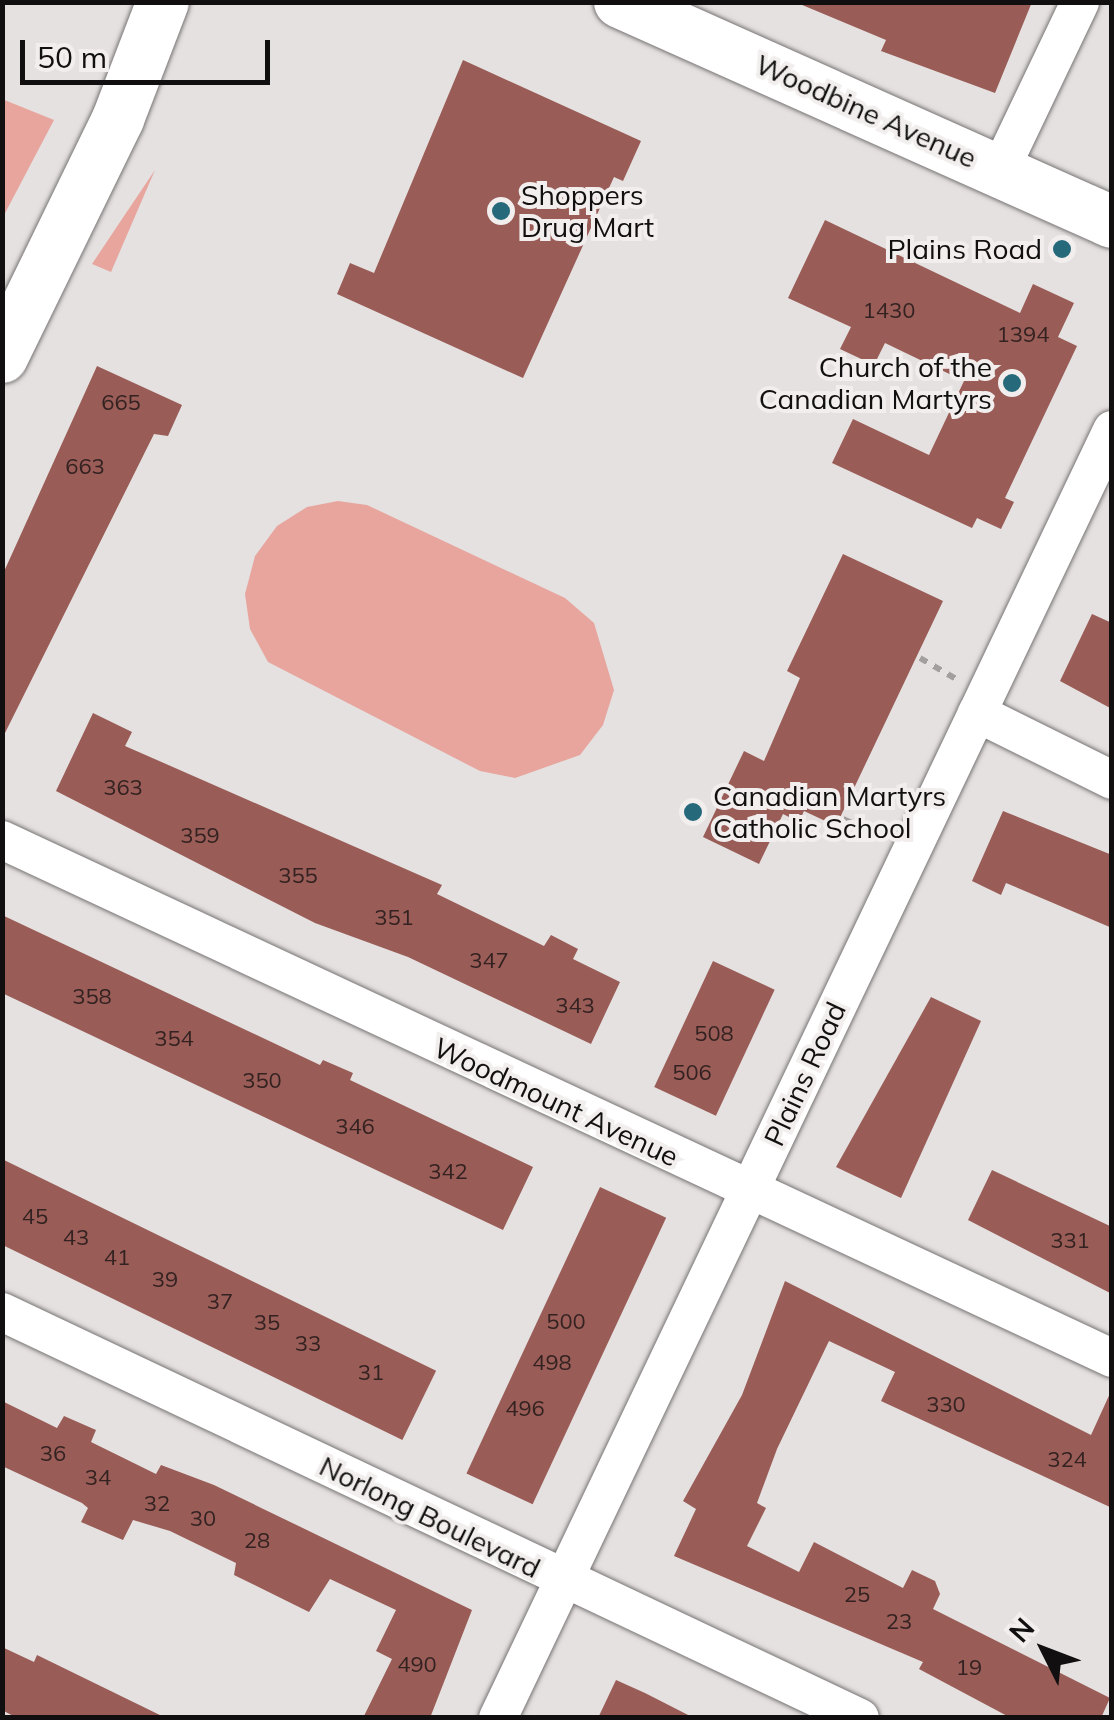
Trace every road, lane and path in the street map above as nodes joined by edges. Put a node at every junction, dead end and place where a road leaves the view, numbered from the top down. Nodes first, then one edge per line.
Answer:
1 (163, 2) edge
2 (1080, 2) edge
3 (632, 5) edge
4 (1000, 170) junction
5 (1112, 222) edge
6 (2, 357) edge
7 (1112, 430) edge
8 (920, 658) dead end
9 (970, 698) junction
10 (1112, 780) edge
11 (843, 819) dead end
12 (887, 839) dead end
13 (2, 840) edge
14 (748, 1193) junction
15 (2, 1312) edge
16 (1112, 1358) edge
17 (564, 1580) junction
18 (498, 1718) edge
19 (860, 1718) edge

1 - 6 main road
2 - 4 street
3 - 4 main road, Woodbine Avenue
4 - 5 main road, Woodbine Avenue
7 - 9 street, Plains Road
8 - 9 path
9 - 10 street
9 - 14 street, Plains Road
11 - 12 path
13 - 14 street, Woodmount Avenue
14 - 16 street, Woodmount Avenue
14 - 17 street, Plains Road
15 - 17 street, Norlong Boulevard
17 - 18 street, Plains Road
17 - 19 street, Norlong Boulevard

